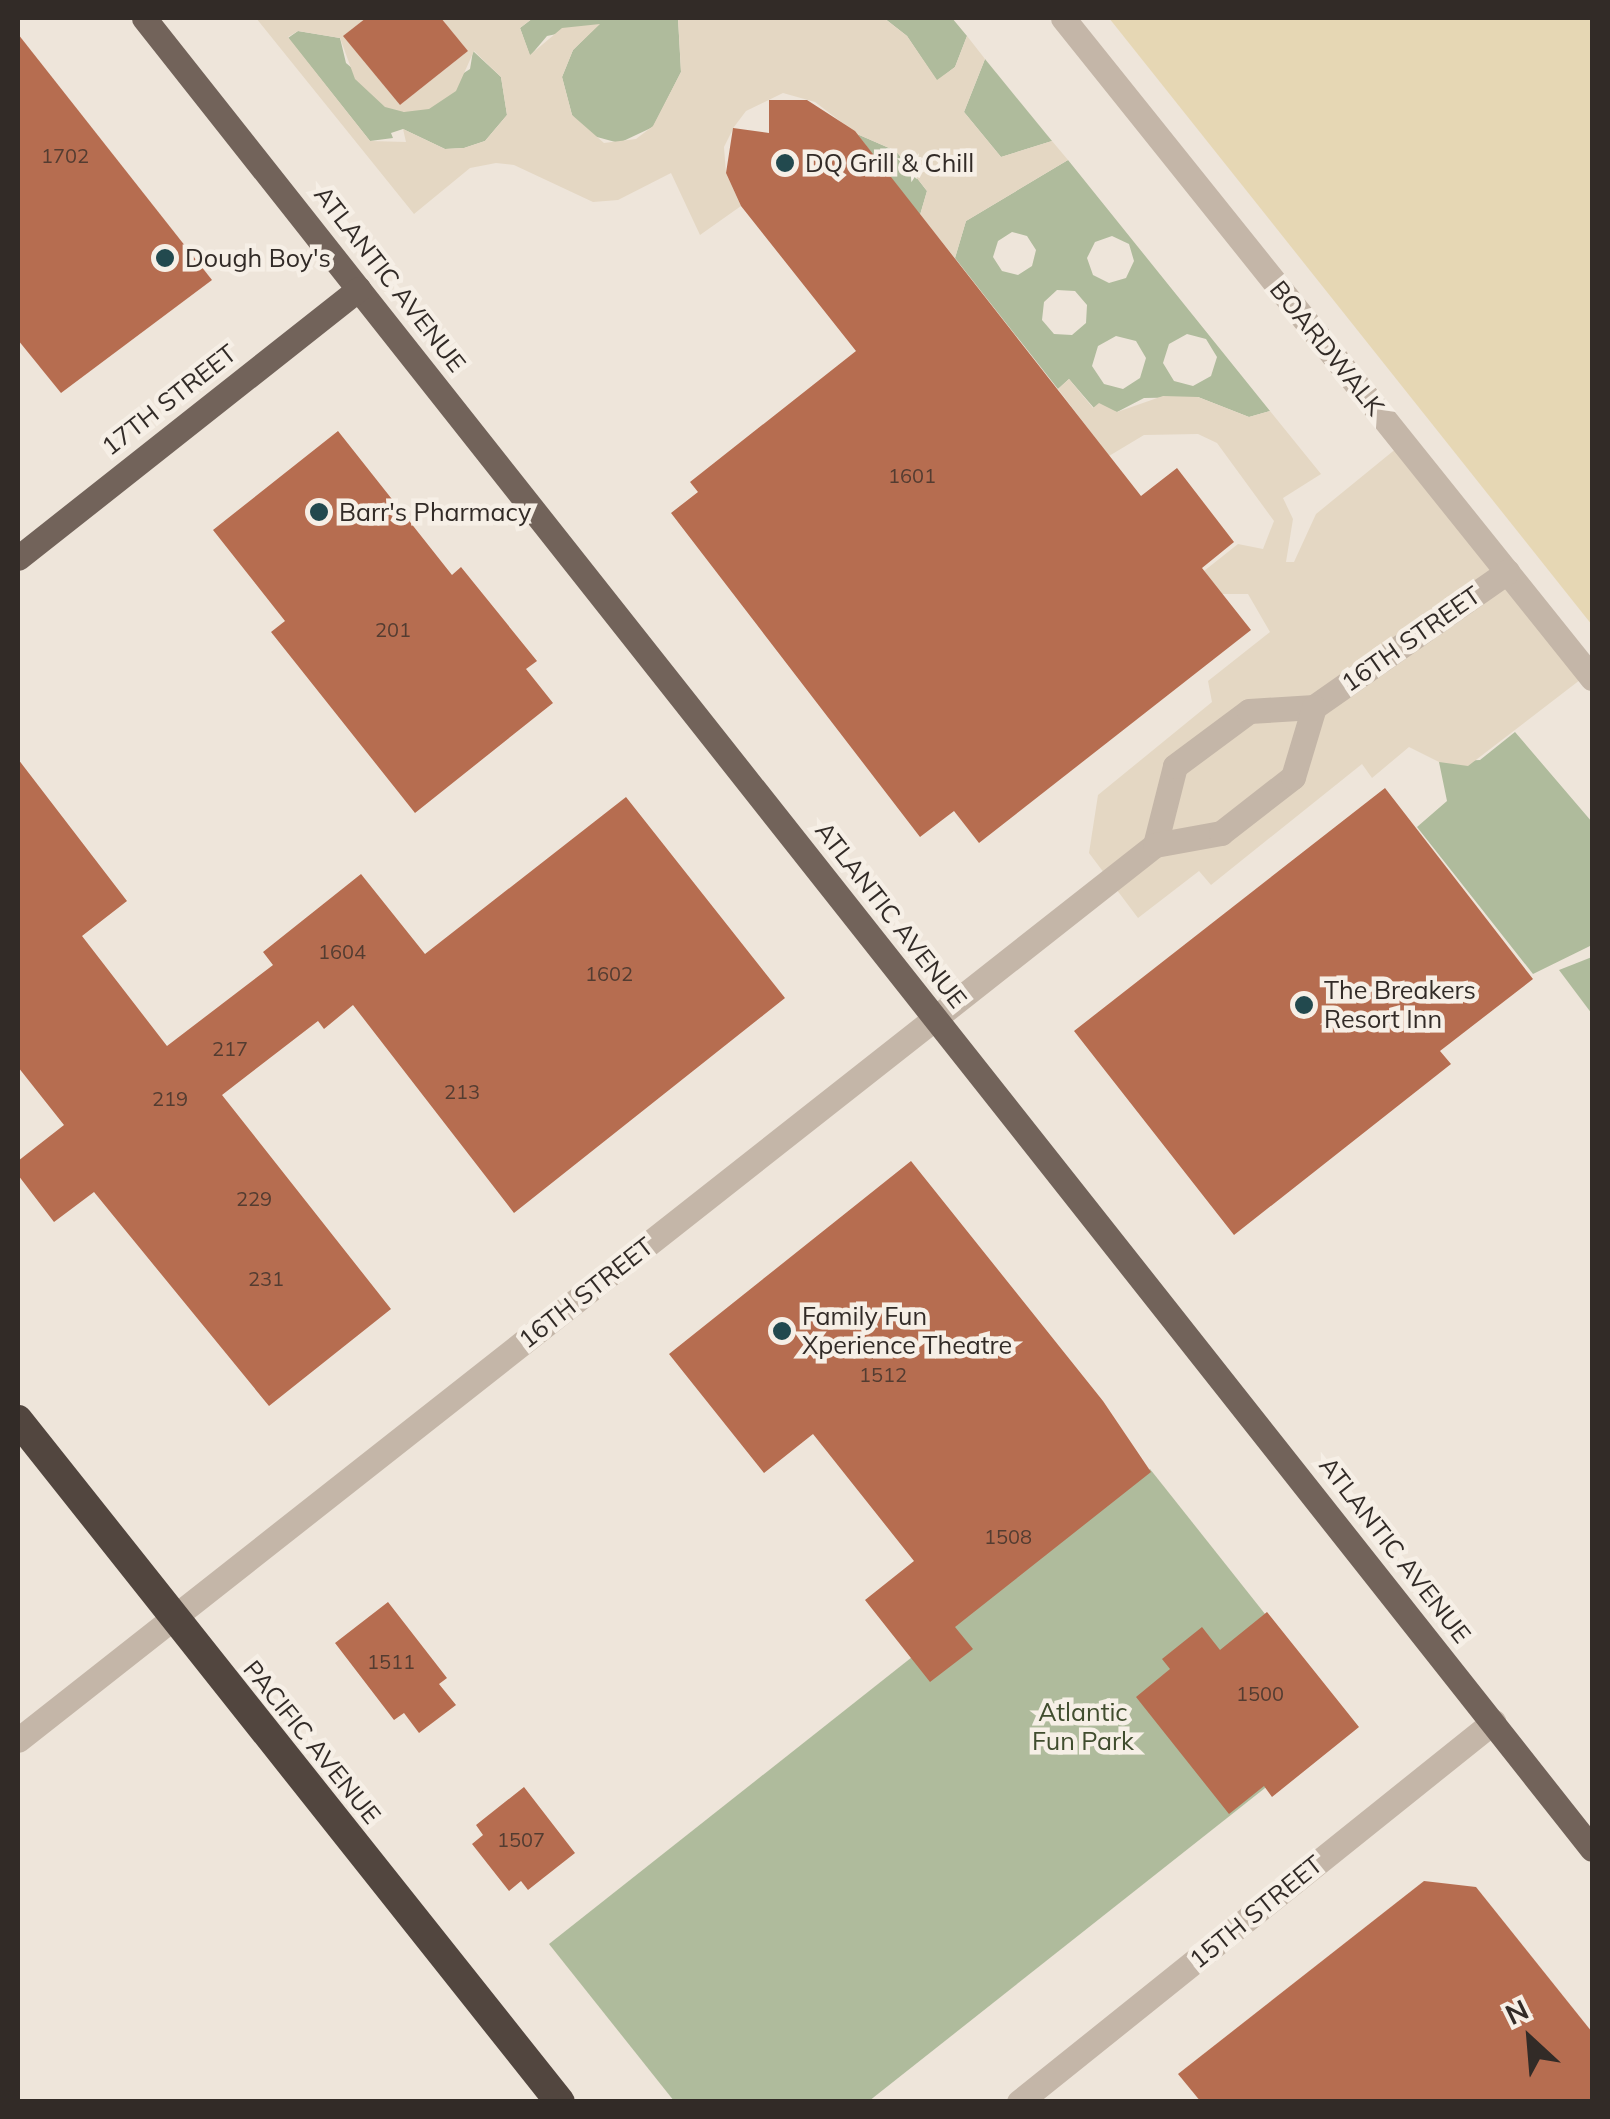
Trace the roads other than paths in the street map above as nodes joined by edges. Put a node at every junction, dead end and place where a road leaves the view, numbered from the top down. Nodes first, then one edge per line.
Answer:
1 (144, 18) edge
2 (1063, 18) edge
3 (359, 288) junction
4 (18, 558) edge
5 (1507, 572) junction
6 (1592, 678) edge
7 (1314, 707) junction
8 (1154, 846) junction
9 (935, 1018) junction
10 (18, 1420) edge
11 (174, 1616) junction
12 (1493, 1722) junction
13 (18, 1740) edge
14 (1592, 1849) edge
15 (560, 2102) edge
16 (1019, 2102) edge

1 - 3 main road, ATLANTIC AVENUE
2 - 5 street, BOARDWALK
3 - 4 main road, 17TH STREET
3 - 9 main road, ATLANTIC AVENUE
5 - 6 street, BOARDWALK
5 - 7 street, 16TH STREET
7 - 8 street, 16TH STREET
7 - 8 street, 16TH STREET
8 - 9 street, 16TH STREET
9 - 11 street, 16TH STREET
9 - 12 main road, ATLANTIC AVENUE
10 - 11 highway, PACIFIC AVENUE
11 - 13 street, 16TH STREET
11 - 15 highway, PACIFIC AVENUE
12 - 14 main road, ATLANTIC AVENUE
12 - 16 street, 15TH STREET

